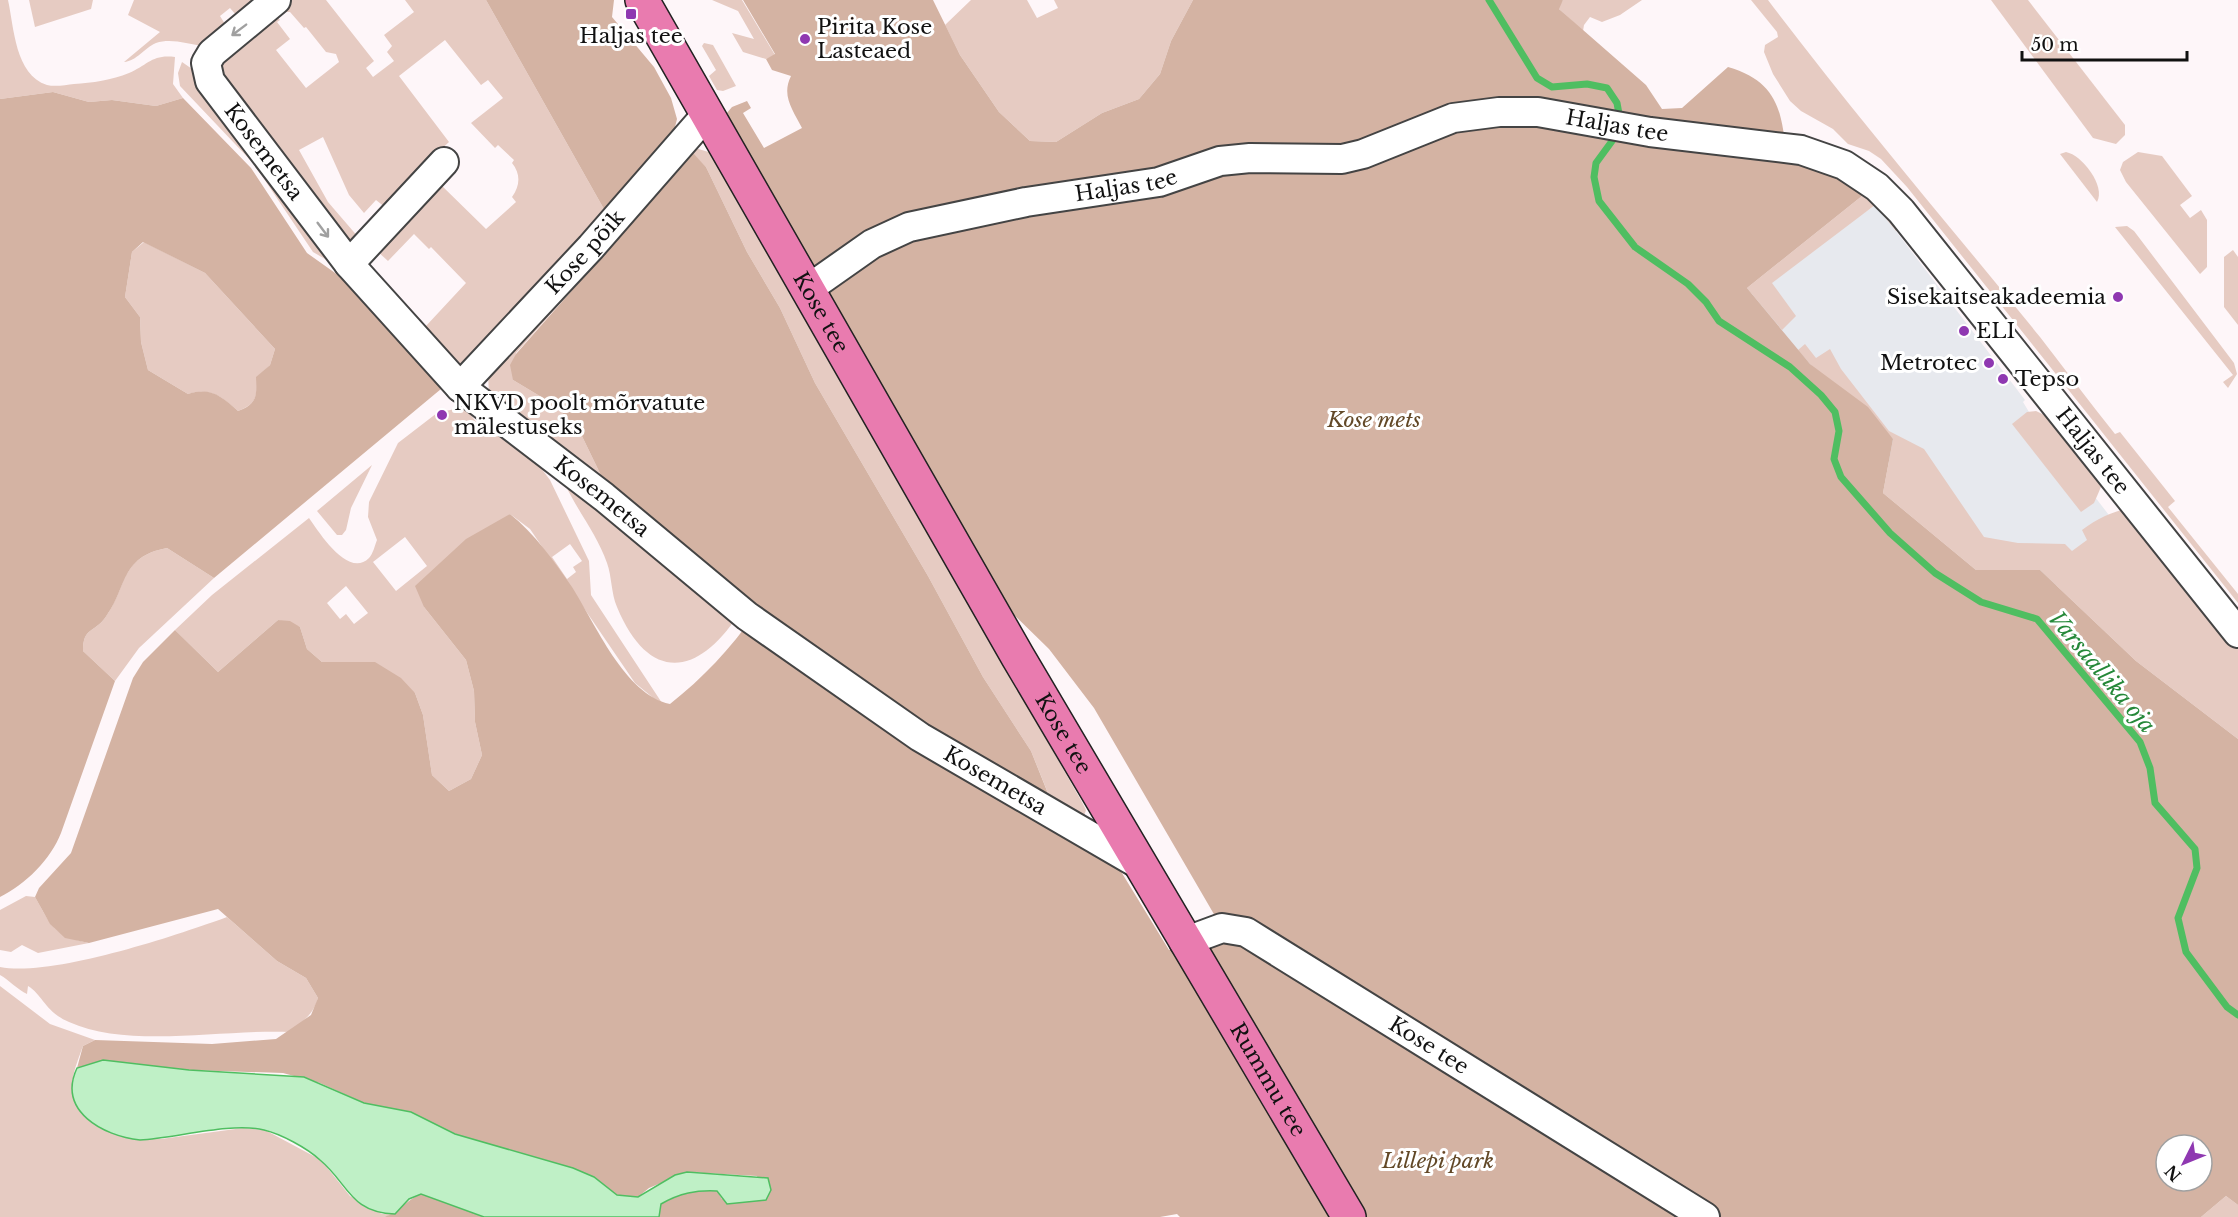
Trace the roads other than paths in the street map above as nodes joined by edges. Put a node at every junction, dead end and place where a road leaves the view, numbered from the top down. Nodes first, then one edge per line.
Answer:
1 (276, 0) edge
2 (642, 0) edge
3 (708, 113) junction
4 (444, 162) dead end
5 (349, 264) junction
6 (808, 289) junction
7 (460, 387) junction
8 (2238, 633) edge
9 (1140, 865) junction
10 (1184, 942) junction
11 (1349, 1217) edge
12 (1705, 1217) edge

1 -> 5 street, Kosemetsa
2 - 3 main road, Kose tee
3 - 6 main road, Kose tee
3 - 7 street, Kose põik
4 - 5 street
5 - 7 street, Kosemetsa
6 - 8 street, Haljas tee
6 - 9 main road, Kose tee
7 - 9 street, Kosemetsa
9 - 10 main road, Kose tee
10 - 11 main road, Rummu tee
10 - 12 street, Kose tee

